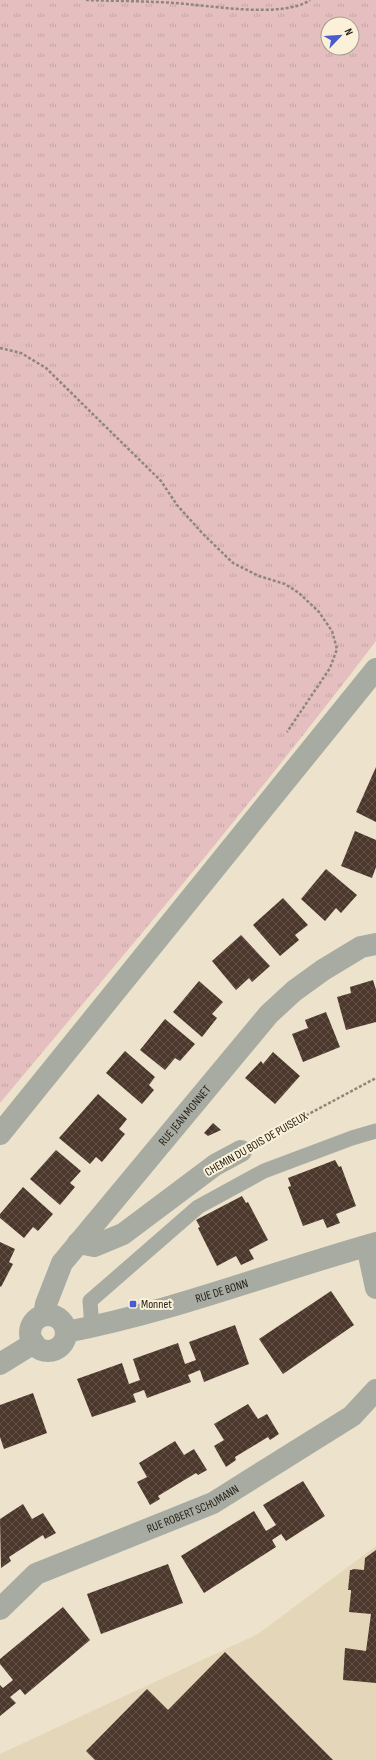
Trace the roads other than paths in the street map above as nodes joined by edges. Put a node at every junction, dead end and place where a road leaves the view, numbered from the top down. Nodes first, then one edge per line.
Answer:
1 (376, 669) edge
2 (376, 931) edge
3 (368, 945) edge
4 (376, 1131) edge
5 (0, 1134) edge
6 (241, 1151) road end
7 (78, 1243) junction
8 (371, 1244) edge
9 (376, 1288) edge
10 (44, 1315) junction
11 (92, 1328) junction
12 (66, 1332) junction
13 (34, 1343) junction
14 (0, 1364) edge
15 (376, 1390) edge
16 (0, 1609) edge

1 - 5 street
2 - 3 street, RUE JEAN MONNET
3 - 7 street, RUE JEAN MONNET
4 - 11 lane
6 - 7 street, CHEMIN DU BOIS DE PUISEUX
7 - 10 street, RUE JEAN MONNET
8 - 9 street
8 - 11 street, RUE DE BONN
10 - 12 street
10 - 13 street
11 - 12 street, RUE DE BONN
12 - 13 street
13 - 14 street
15 - 16 street, RUE ROBERT SCHUMANN

